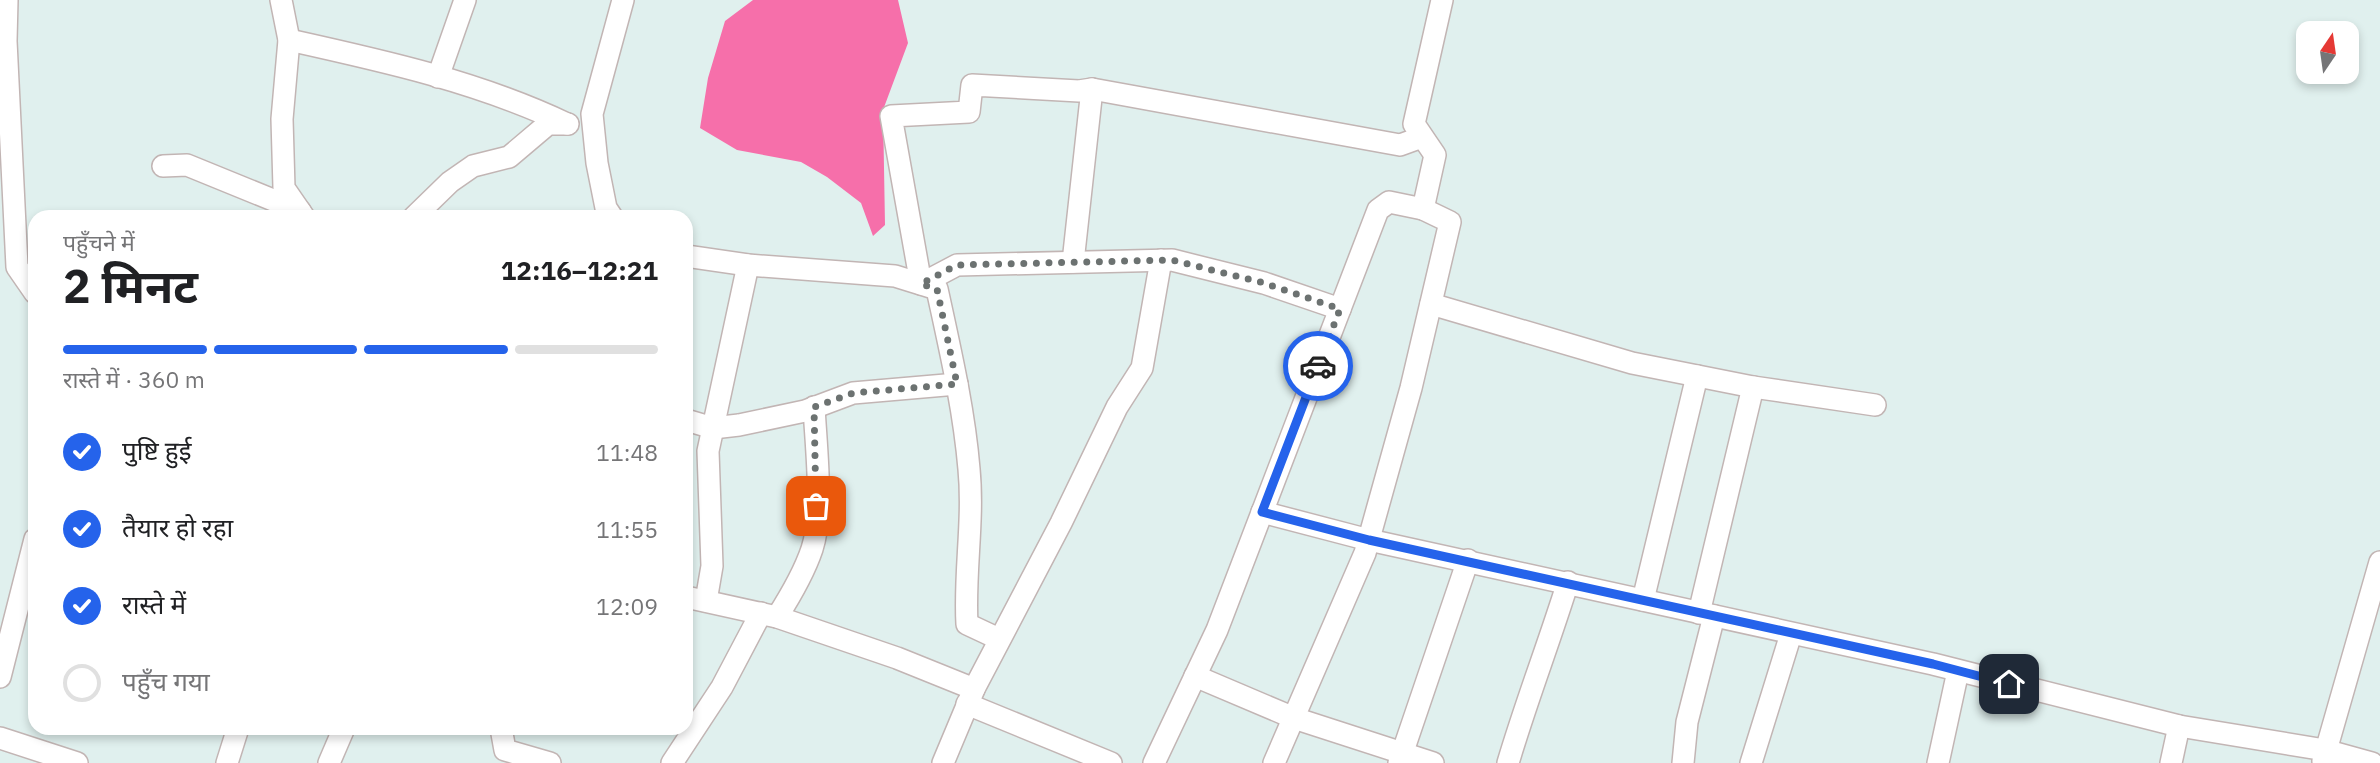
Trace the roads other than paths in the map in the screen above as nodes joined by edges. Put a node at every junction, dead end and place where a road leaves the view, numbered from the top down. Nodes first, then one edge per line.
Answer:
1 (7, 0) edge
2 (281, 0) edge
3 (465, 0) edge
4 (623, 0) edge
5 (1442, 0) edge
6 (289, 40) junction
7 (438, 77) junction
8 (1092, 89) junction
9 (567, 124) junction
10 (593, 125) junction
11 (1422, 137) junction
12 (6, 165) edge
13 (163, 166) dead end
14 (13, 206) junction
15 (1423, 209) junction
16 (293, 210) edge
17 (299, 210) edge
18 (421, 210) edge
19 (605, 210) edge
20 (0, 230) edge
21 (693, 257) edge
22 (1161, 260) junction
23 (1073, 262) junction
24 (748, 265) junction
25 (28, 283) edge
26 (921, 284) junction
27 (1431, 304) junction
28 (1340, 309) junction
29 (1697, 376) junction
30 (957, 384) junction
31 (1753, 387) junction
32 (1875, 405) dead end
33 (814, 407) junction
34 (693, 422) edge
35 (713, 428) junction
36 (1262, 512) junction
37 (1369, 540) junction
38 (1468, 560) junction
39 (2380, 562) edge
40 (1568, 582) junction
41 (28, 584) edge
42 (696, 599) edge
43 (1643, 600) junction
44 (769, 615) junction
45 (1707, 615) junction
46 (1791, 635) junction
47 (999, 639) junction
48 (1958, 671) junction
49 (1195, 676) junction
50 (0, 677) edge
51 (971, 696) junction
52 (1293, 718) junction
53 (2179, 726) junction
54 (693, 731) edge
55 (236, 735) edge
56 (341, 735) edge
57 (502, 735) edge
58 (690, 735) edge
59 (0, 738) edge
60 (2324, 756) edge
61 (1400, 759) edge
62 (77, 763) edge
63 (227, 763) edge
64 (329, 763) edge
65 (550, 763) edge
66 (672, 763) edge
67 (943, 763) edge
68 (1111, 763) edge
69 (1154, 763) edge
70 (1275, 763) edge
71 (1433, 763) edge
72 (1508, 763) edge
73 (1683, 763) edge
74 (1751, 763) edge
75 (1938, 763) edge
76 (2171, 763) edge
77 (2372, 763) edge

1 - 12 street
2 - 6 street
3 - 7 street
4 - 10 street
5 - 11 street
6 - 7 street
6 - 17 street
7 - 9 street
8 - 11 street
8 - 23 street
8 - 26 street
9 - 10 street
9 - 18 street
10 - 19 street
11 - 15 street
12 - 14 street
13 - 16 street
14 - 20 street
14 - 25 street
15 - 27 street
15 - 28 street
21 - 24 street
22 - 23 street
22 - 28 street
22 - 47 street
23 - 26 street
24 - 26 street
24 - 35 street
26 - 30 street
27 - 29 street
27 - 37 street
28 - 36 street
29 - 31 street
29 - 43 street
30 - 33 street
30 - 47 street
31 - 32 street
31 - 45 street
33 - 35 street
33 - 44 street
34 - 35 street
35 - 42 street
36 - 37 street
36 - 49 street
37 - 38 street
37 - 52 street
38 - 40 street
38 - 61 street
39 - 60 street
40 - 43 street
40 - 72 street
41 - 50 street
42 - 44 street
43 - 45 street
44 - 51 street
44 - 54 street
45 - 46 street
45 - 73 street
46 - 48 street
46 - 74 street
47 - 51 street
48 - 53 street
48 - 75 street
49 - 52 street
49 - 69 street
51 - 67 street
51 - 68 street
52 - 61 street
52 - 70 street
53 - 60 street
53 - 76 street
55 - 63 street
56 - 64 street
57 - 65 street
58 - 66 street
59 - 62 street
60 - 77 street
61 - 71 street

